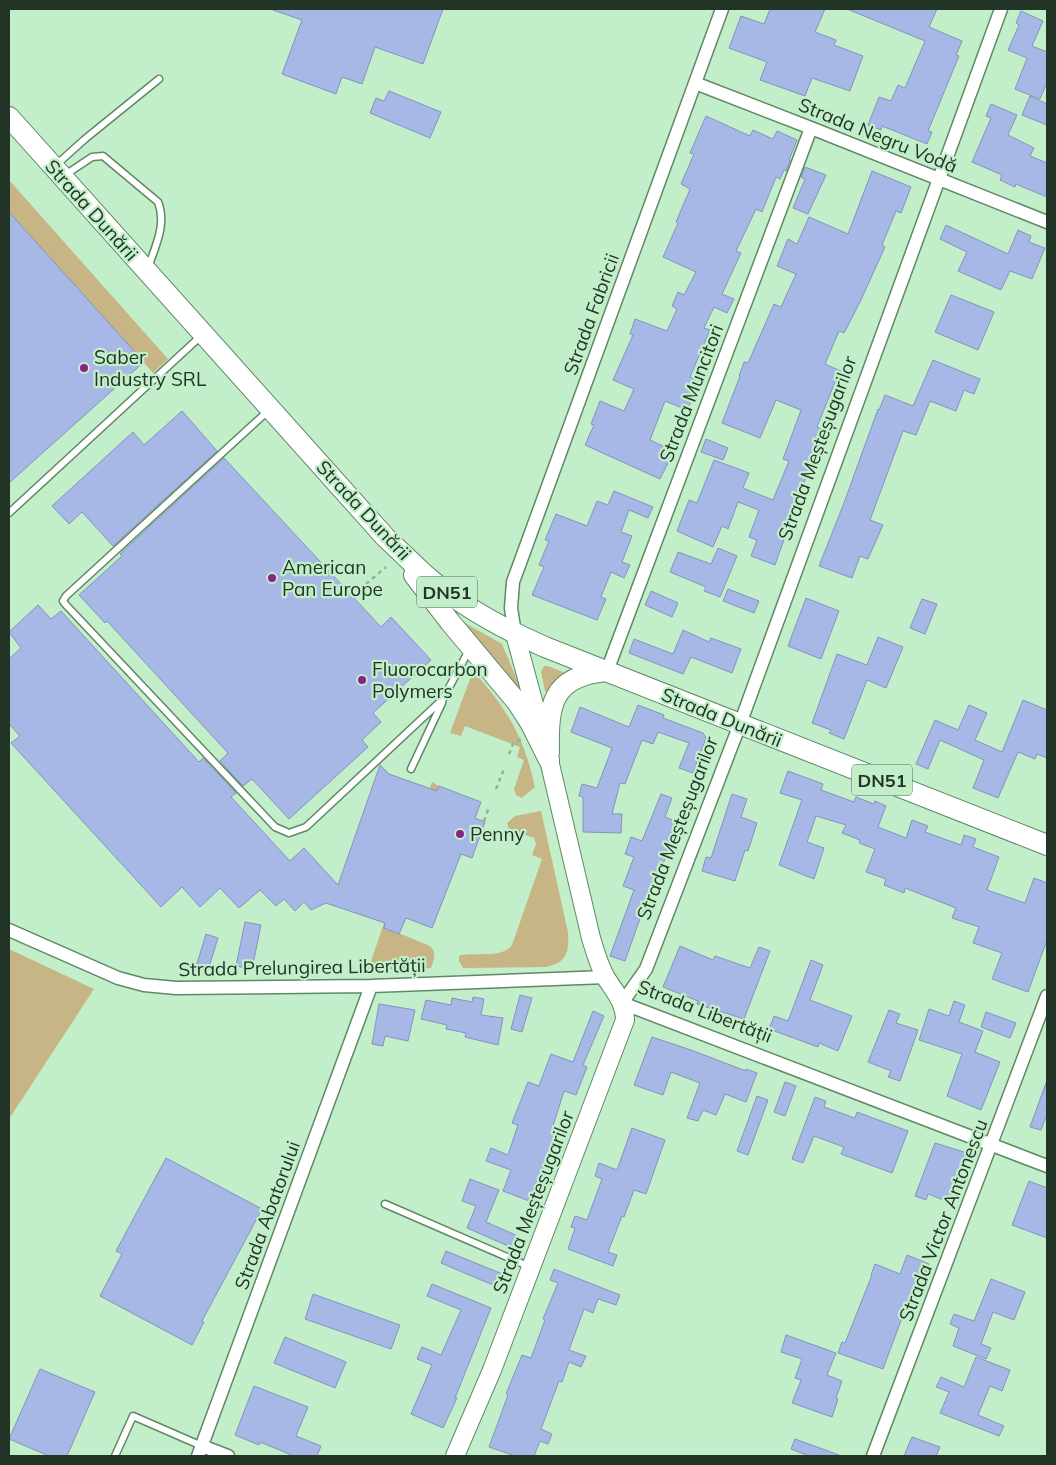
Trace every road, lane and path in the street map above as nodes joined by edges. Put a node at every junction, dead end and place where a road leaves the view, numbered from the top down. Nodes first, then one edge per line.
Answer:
1 (722, 9) edge
2 (1001, 9) edge
3 (159, 79) dead end
4 (695, 83) junction
5 (9, 117) edge
6 (811, 128) junction
7 (58, 172) junction
8 (938, 179) junction
9 (1047, 222) edge
10 (147, 272) junction
11 (203, 334) junction
12 (270, 410) junction
13 (9, 513) edge
14 (386, 538) junction
15 (386, 567) dead end
16 (366, 584) dead end
17 (516, 634) junction
18 (471, 647) junction
19 (607, 671) junction
20 (443, 700) junction
21 (740, 724) junction
22 (525, 737) dead end
23 (509, 754) dead end
24 (549, 760) junction
25 (504, 768) dead end
26 (411, 769) dead end
27 (496, 789) dead end
28 (489, 807) dead end
29 (484, 821) dead end
30 (1047, 845) edge
31 (9, 930) edge
32 (606, 978) junction
33 (371, 986) junction
34 (1047, 996) edge
35 (622, 1003) junction
36 (992, 1145) junction
37 (1047, 1166) edge
38 (385, 1204) dead end
39 (530, 1267) junction
40 (200, 1451) edge
41 (115, 1456) edge
42 (228, 1456) edge
43 (456, 1456) edge
44 (872, 1456) edge

1 - 4 street, Strada Fabricii
2 - 8 street, Strada Meșteșugarilor
3 - 7 lane
4 - 6 street, Strada Negru Vodă
4 - 17 street, Strada Fabricii
5 - 7 main road, Strada Dunării / DN51
6 - 8 street, Strada Negru Vodă
6 - 19 street, Strada Muncitori
7 - 10 main road, Strada Dunării / DN51
7 - 10 lane
8 - 9 street, Strada Negru Vodă
8 - 21 street, Strada Meșteșugarilor
10 - 11 main road, Strada Dunării / DN51
11 - 12 main road, Strada Dunării / DN51
11 - 13 lane
12 - 14 main road, Strada Dunării / DN51
12 - 20 lane
14 - 17 main road, Strada Dunării / DN51
14 - 18 main road
15 - 16 path
17 - 19 main road, Strada Dunării / DN51
17 - 24 street, Strada Libertății
18 - 20 lane
18 - 24 main road
19 - 21 main road, Strada Dunării / DN51
19 - 24 main road
20 - 26 lane
21 - 30 main road, Strada Dunării / DN51
21 - 35 street, Strada Meșteșugarilor
22 - 23 path
24 - 32 street, Strada Libertății
25 - 27 path
28 - 29 path
31 - 33 street, Strada Prelungirea Libertății
32 - 33 street, Strada Prelungirea Libertății
32 - 35 street, Strada Libertății
33 - 40 street, Strada Abatorului
34 - 36 street, Strada Victor Antonescu
35 - 36 street, Strada Libertății
35 - 39 street, Strada Meșteșugarilor
36 - 37 street, Strada Libertății
36 - 44 street, Strada Victor Antonescu
38 - 39 lane
39 - 43 street, Strada Meșteșugarilor
40 - 41 lane
40 - 42 street

